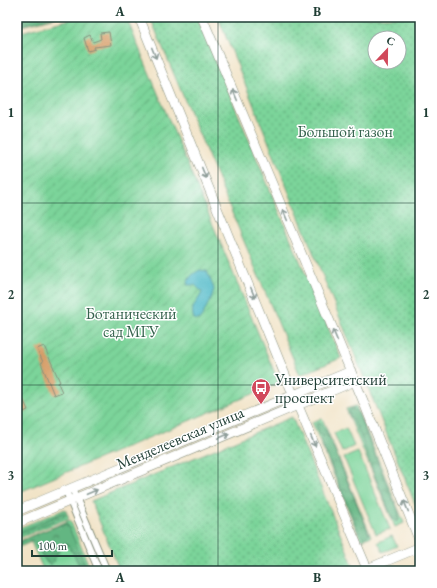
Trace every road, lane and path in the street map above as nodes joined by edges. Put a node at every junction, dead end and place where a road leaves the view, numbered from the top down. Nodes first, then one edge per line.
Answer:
1 (139, 17) edge
2 (202, 17) edge
3 (351, 371) junction
4 (355, 381) junction
5 (294, 395) junction
6 (298, 405) junction
7 (202, 434) junction
8 (206, 444) junction
9 (69, 489) junction
10 (74, 499) junction
11 (38, 502) junction
12 (17, 511) edge
13 (43, 512) junction
14 (17, 523) edge
15 (420, 542) edge
16 (420, 547) edge
17 (365, 570) edge
18 (99, 571) edge
19 (107, 571) edge

1 -> 5 main road
3 -> 2 main road
3 - 4 main road
3 - 5 main road, Менделеевская улица
4 - 6 main road, Менделеевская улица
15 -> 4 main road
5 - 6 main road
5 - 7 main road, Менделеевская улица
8 -> 6 main road, Менделеевская улица
6 -> 17 main road
7 - 8 street
7 - 9 main road, Менделеевская улица
10 -> 8 main road, Менделеевская улица
9 - 10 street
9 - 11 main road, Менделеевская улица
10 - 13 main road, Менделеевская улица
10 - 18 street
10 - 19 street
11 - 12 main road, Менделеевская улица
11 - 13 street
13 - 14 main road, Менделеевская улица
16 - 17 main road

